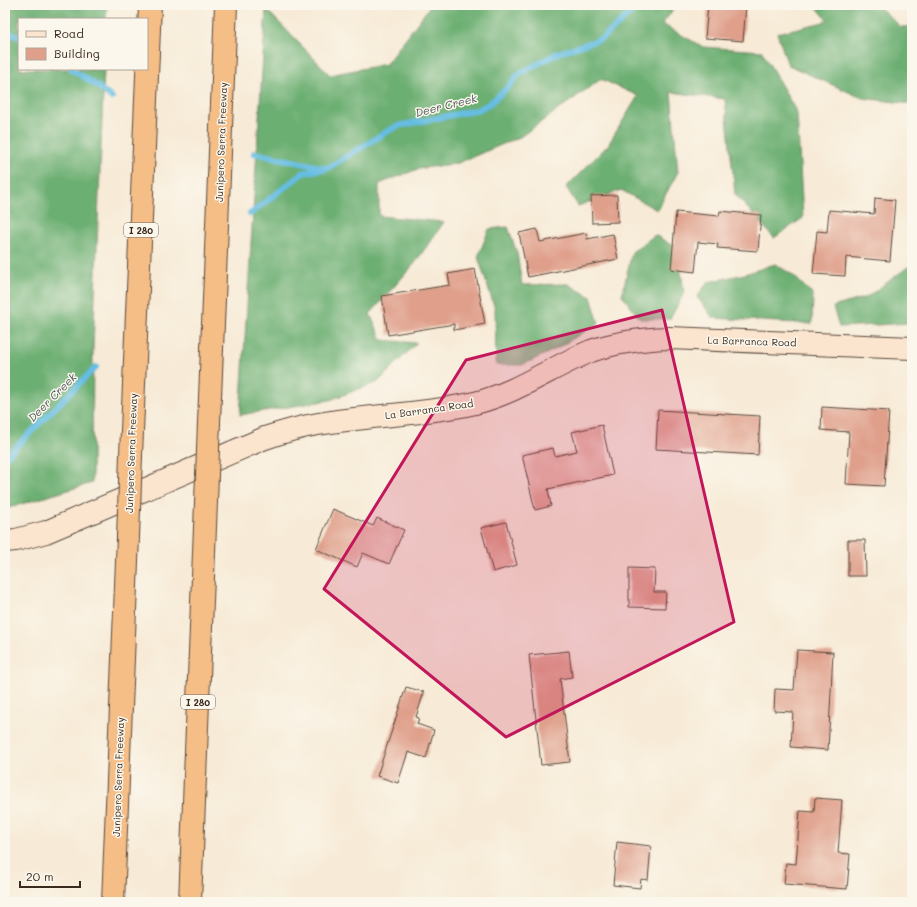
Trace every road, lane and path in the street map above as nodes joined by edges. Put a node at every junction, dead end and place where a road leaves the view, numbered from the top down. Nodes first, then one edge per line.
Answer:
1 (150, 5) edge
2 (226, 5) edge
3 (148, 52) edge
4 (147, 70) edge
5 (912, 348) edge
6 (5, 541) edge
7 (113, 902) edge
8 (190, 902) edge

1 - 3 highway, Junipero Serra Freeway / I 280, bridge
2 - 8 highway, Junipero Serra Freeway / I 280, bridge
4 - 7 highway, Junipero Serra Freeway / I 280, bridge
5 - 6 street, La Barranca Road

